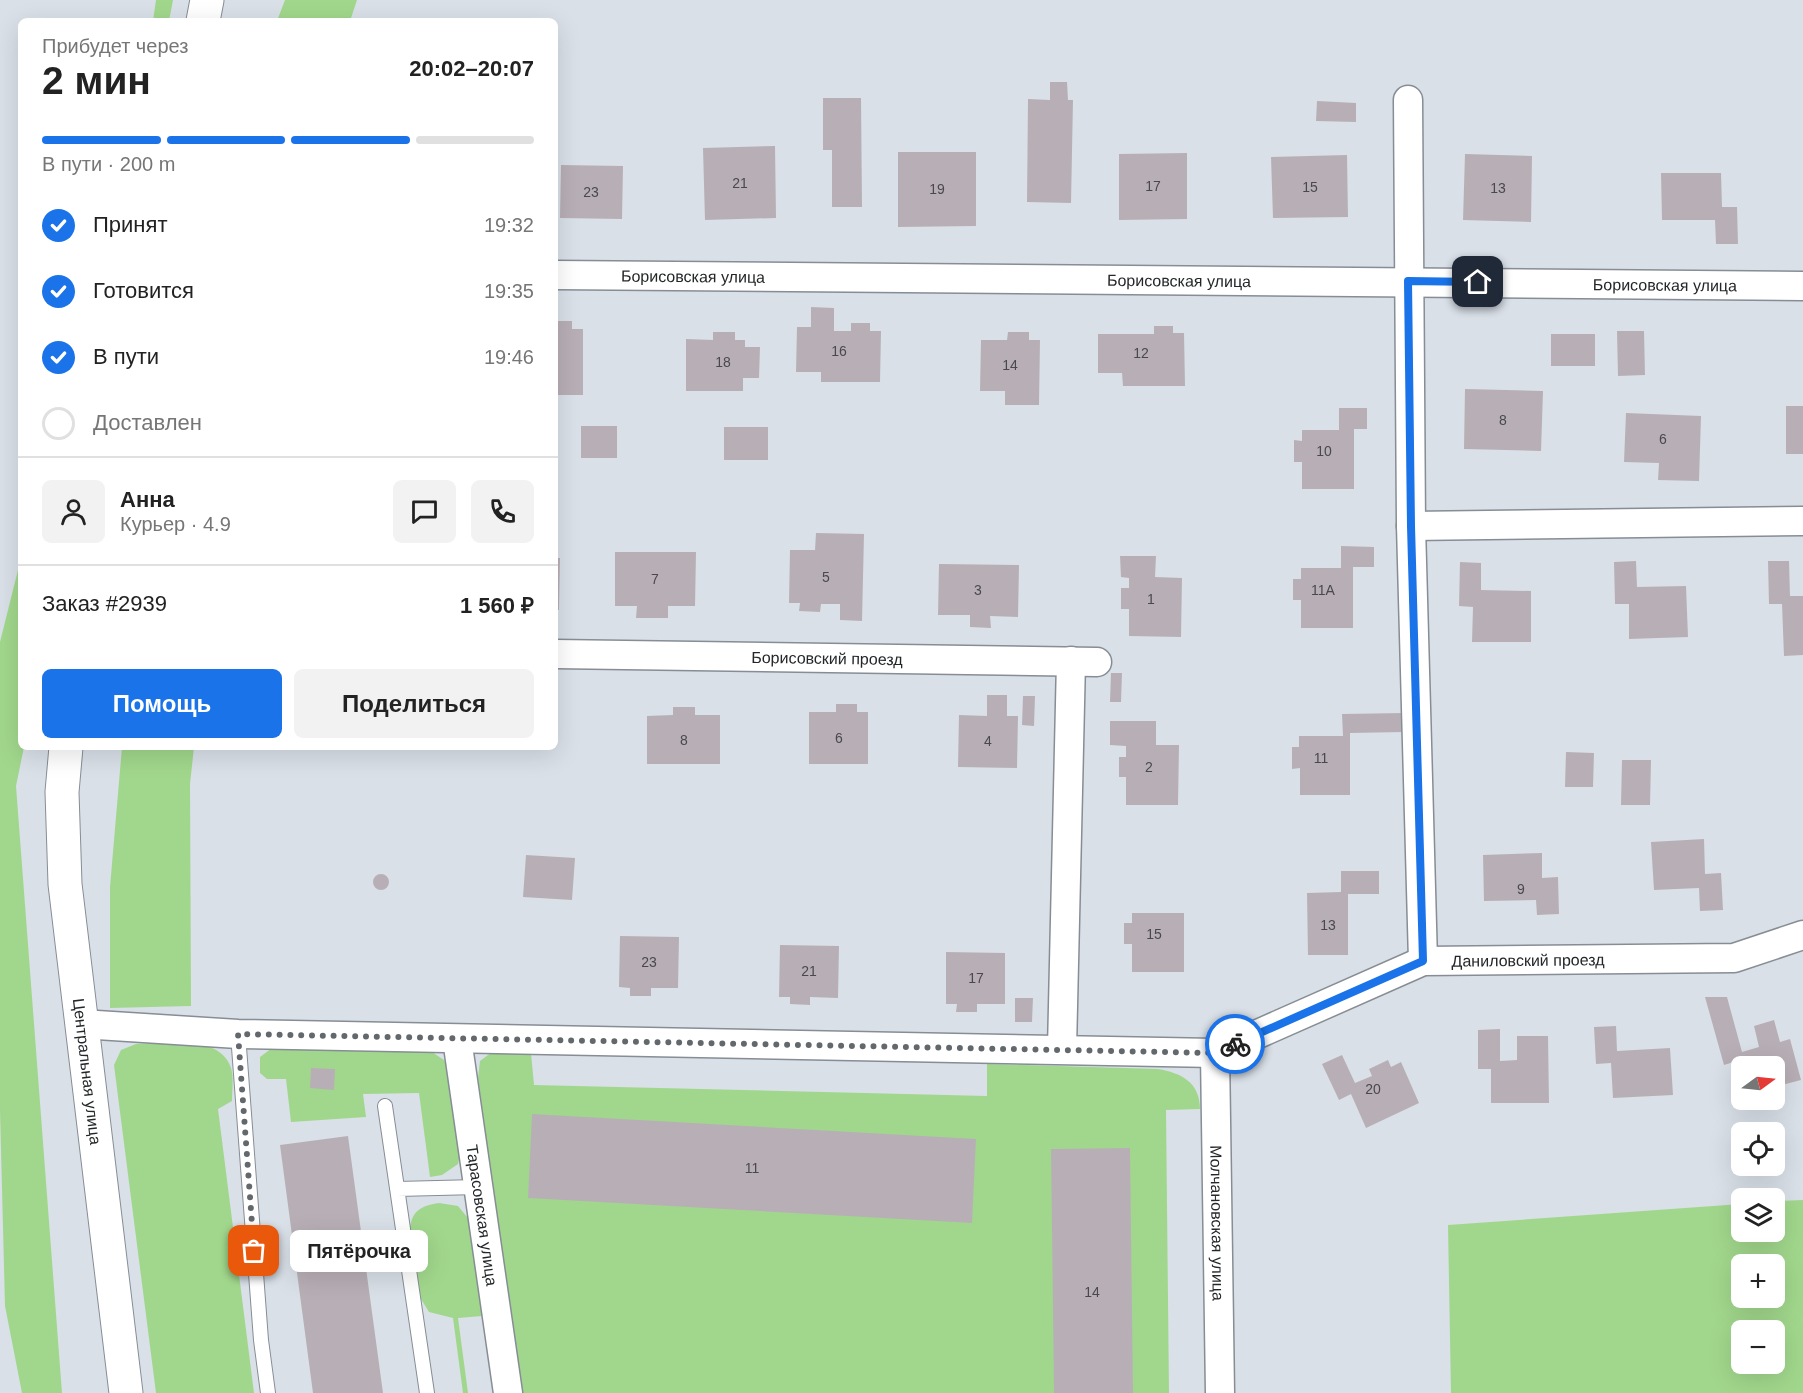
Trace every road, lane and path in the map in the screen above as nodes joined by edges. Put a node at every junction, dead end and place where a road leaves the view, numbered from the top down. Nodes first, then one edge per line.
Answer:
1 (207, 0) edge
2 (204, 18) edge
3 (1408, 100) dead end
4 (558, 275) edge
5 (1408, 281) junction
6 (1803, 286) edge
7 (1803, 521) edge
8 (1411, 526) junction
9 (558, 654) edge
10 (66, 750) edge
11 (1803, 934) edge
12 (1423, 961) junction
13 (81, 1024) junction
14 (238, 1034) junction
15 (457, 1039) junction
16 (1062, 1049) junction
17 (1215, 1053) junction
18 (386, 1106) dead end
19 (478, 1187) junction
20 (397, 1189) junction
21 (126, 1393) edge
22 (268, 1393) edge
23 (427, 1393) edge
24 (508, 1393) edge
25 (1220, 1393) edge

1 - 2 street
3 - 5 street
4 - 5 street, Борисовская улица
5 - 6 street, Борисовская улица
5 - 8 street
7 - 8 street
8 - 12 street
9 - 16 street, Борисовский проезд
10 - 13 street, Центральная улица
11 - 12 street, Даниловский проезд
12 - 17 street, Даниловский проезд
13 - 14 street, Даниловский проезд
13 - 21 street, Центральная улица
14 - 15 street, Даниловский проезд
14 - 22 lane
15 - 16 street, Даниловский проезд
15 - 19 street, Тарасовская улица
16 - 17 street, Даниловский проезд
17 - 25 street, Молчановская улица
18 - 20 lane
19 - 20 lane
19 - 24 street, Тарасовская улица
20 - 23 lane

